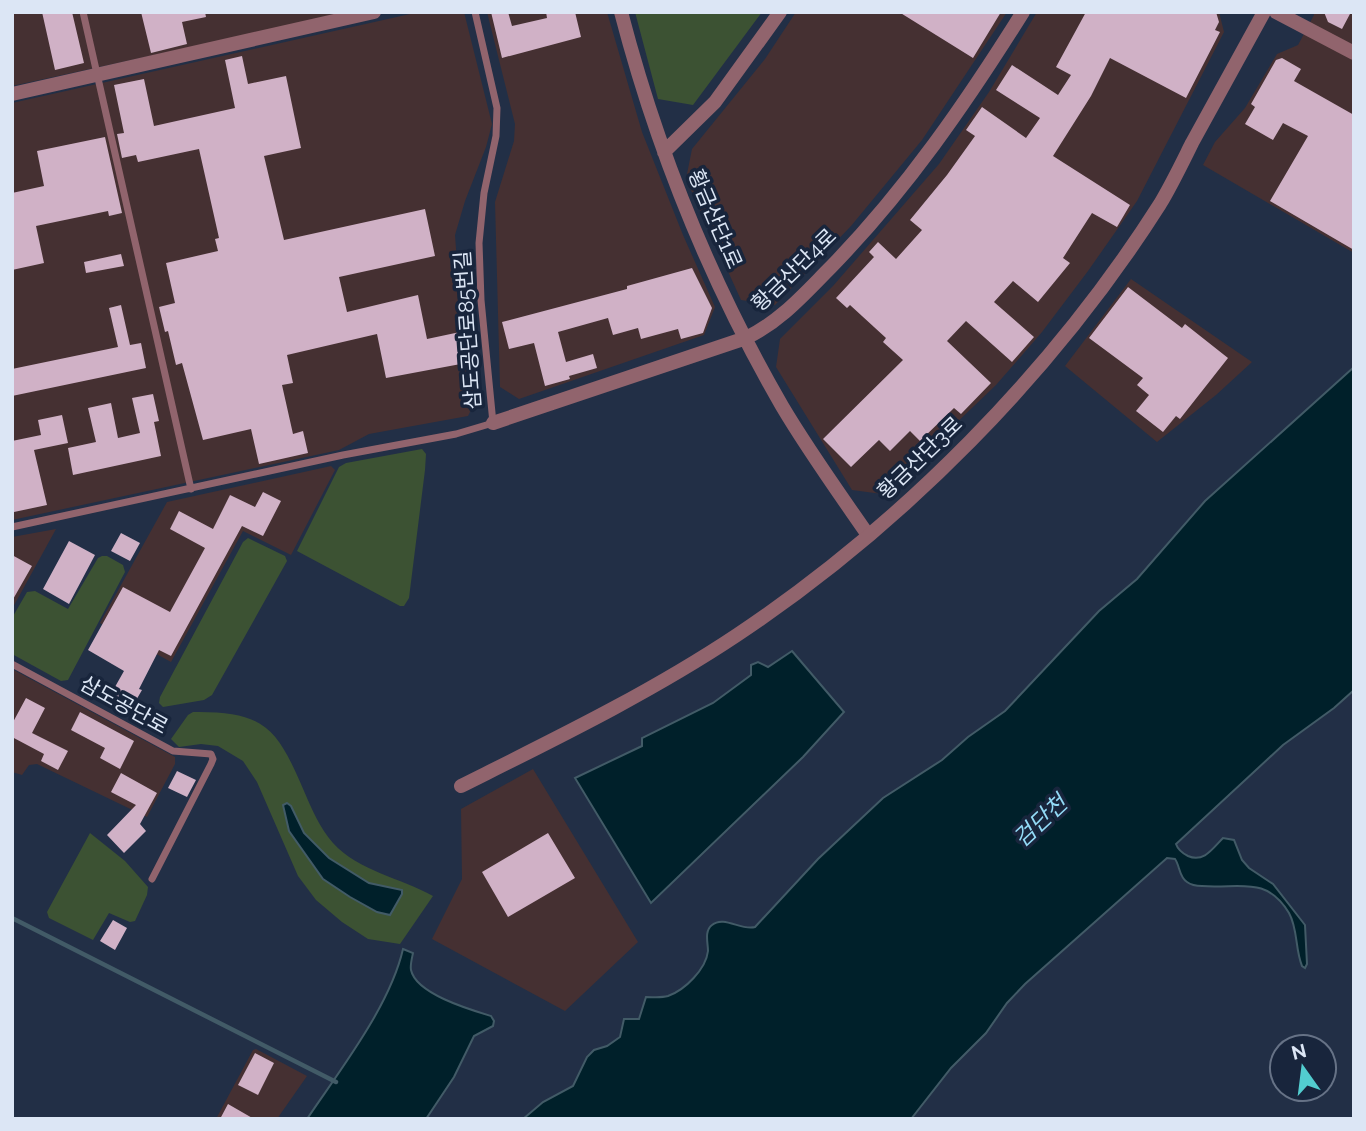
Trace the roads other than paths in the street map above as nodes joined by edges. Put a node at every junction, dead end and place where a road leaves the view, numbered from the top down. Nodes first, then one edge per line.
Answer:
1 (83, 12) edge
2 (374, 12) edge
3 (475, 12) edge
4 (621, 12) edge
5 (780, 12) edge
6 (1023, 12) edge
7 (1264, 12) edge
8 (1276, 12) edge
9 (1354, 53) edge
10 (97, 76) junction
11 (12, 94) edge
12 (664, 152) junction
13 (746, 338) junction
14 (493, 423) junction
15 (191, 489) junction
16 (12, 527) edge
17 (868, 535) junction
18 (12, 664) edge
19 (461, 786) dead end
20 (152, 879) dead end

1 - 10 lane
2 - 10 street
3 - 14 lane, 삼도공단로85번길
4 - 12 street, 황금산단1로
5 - 12 street
6 - 13 street, 황금산단4로
7 - 17 street, 황금산단3로
8 - 9 street
10 - 11 street
10 - 15 lane
12 - 13 street, 황금산단1로
13 - 14 street, 황금산단4로
13 - 17 street, 황금산단1로
14 - 15 lane, 삼도공단로85번길
15 - 16 lane, 삼도공단로85번길
17 - 19 street, 황금산단3로
18 - 20 lane, 삼도공단로

